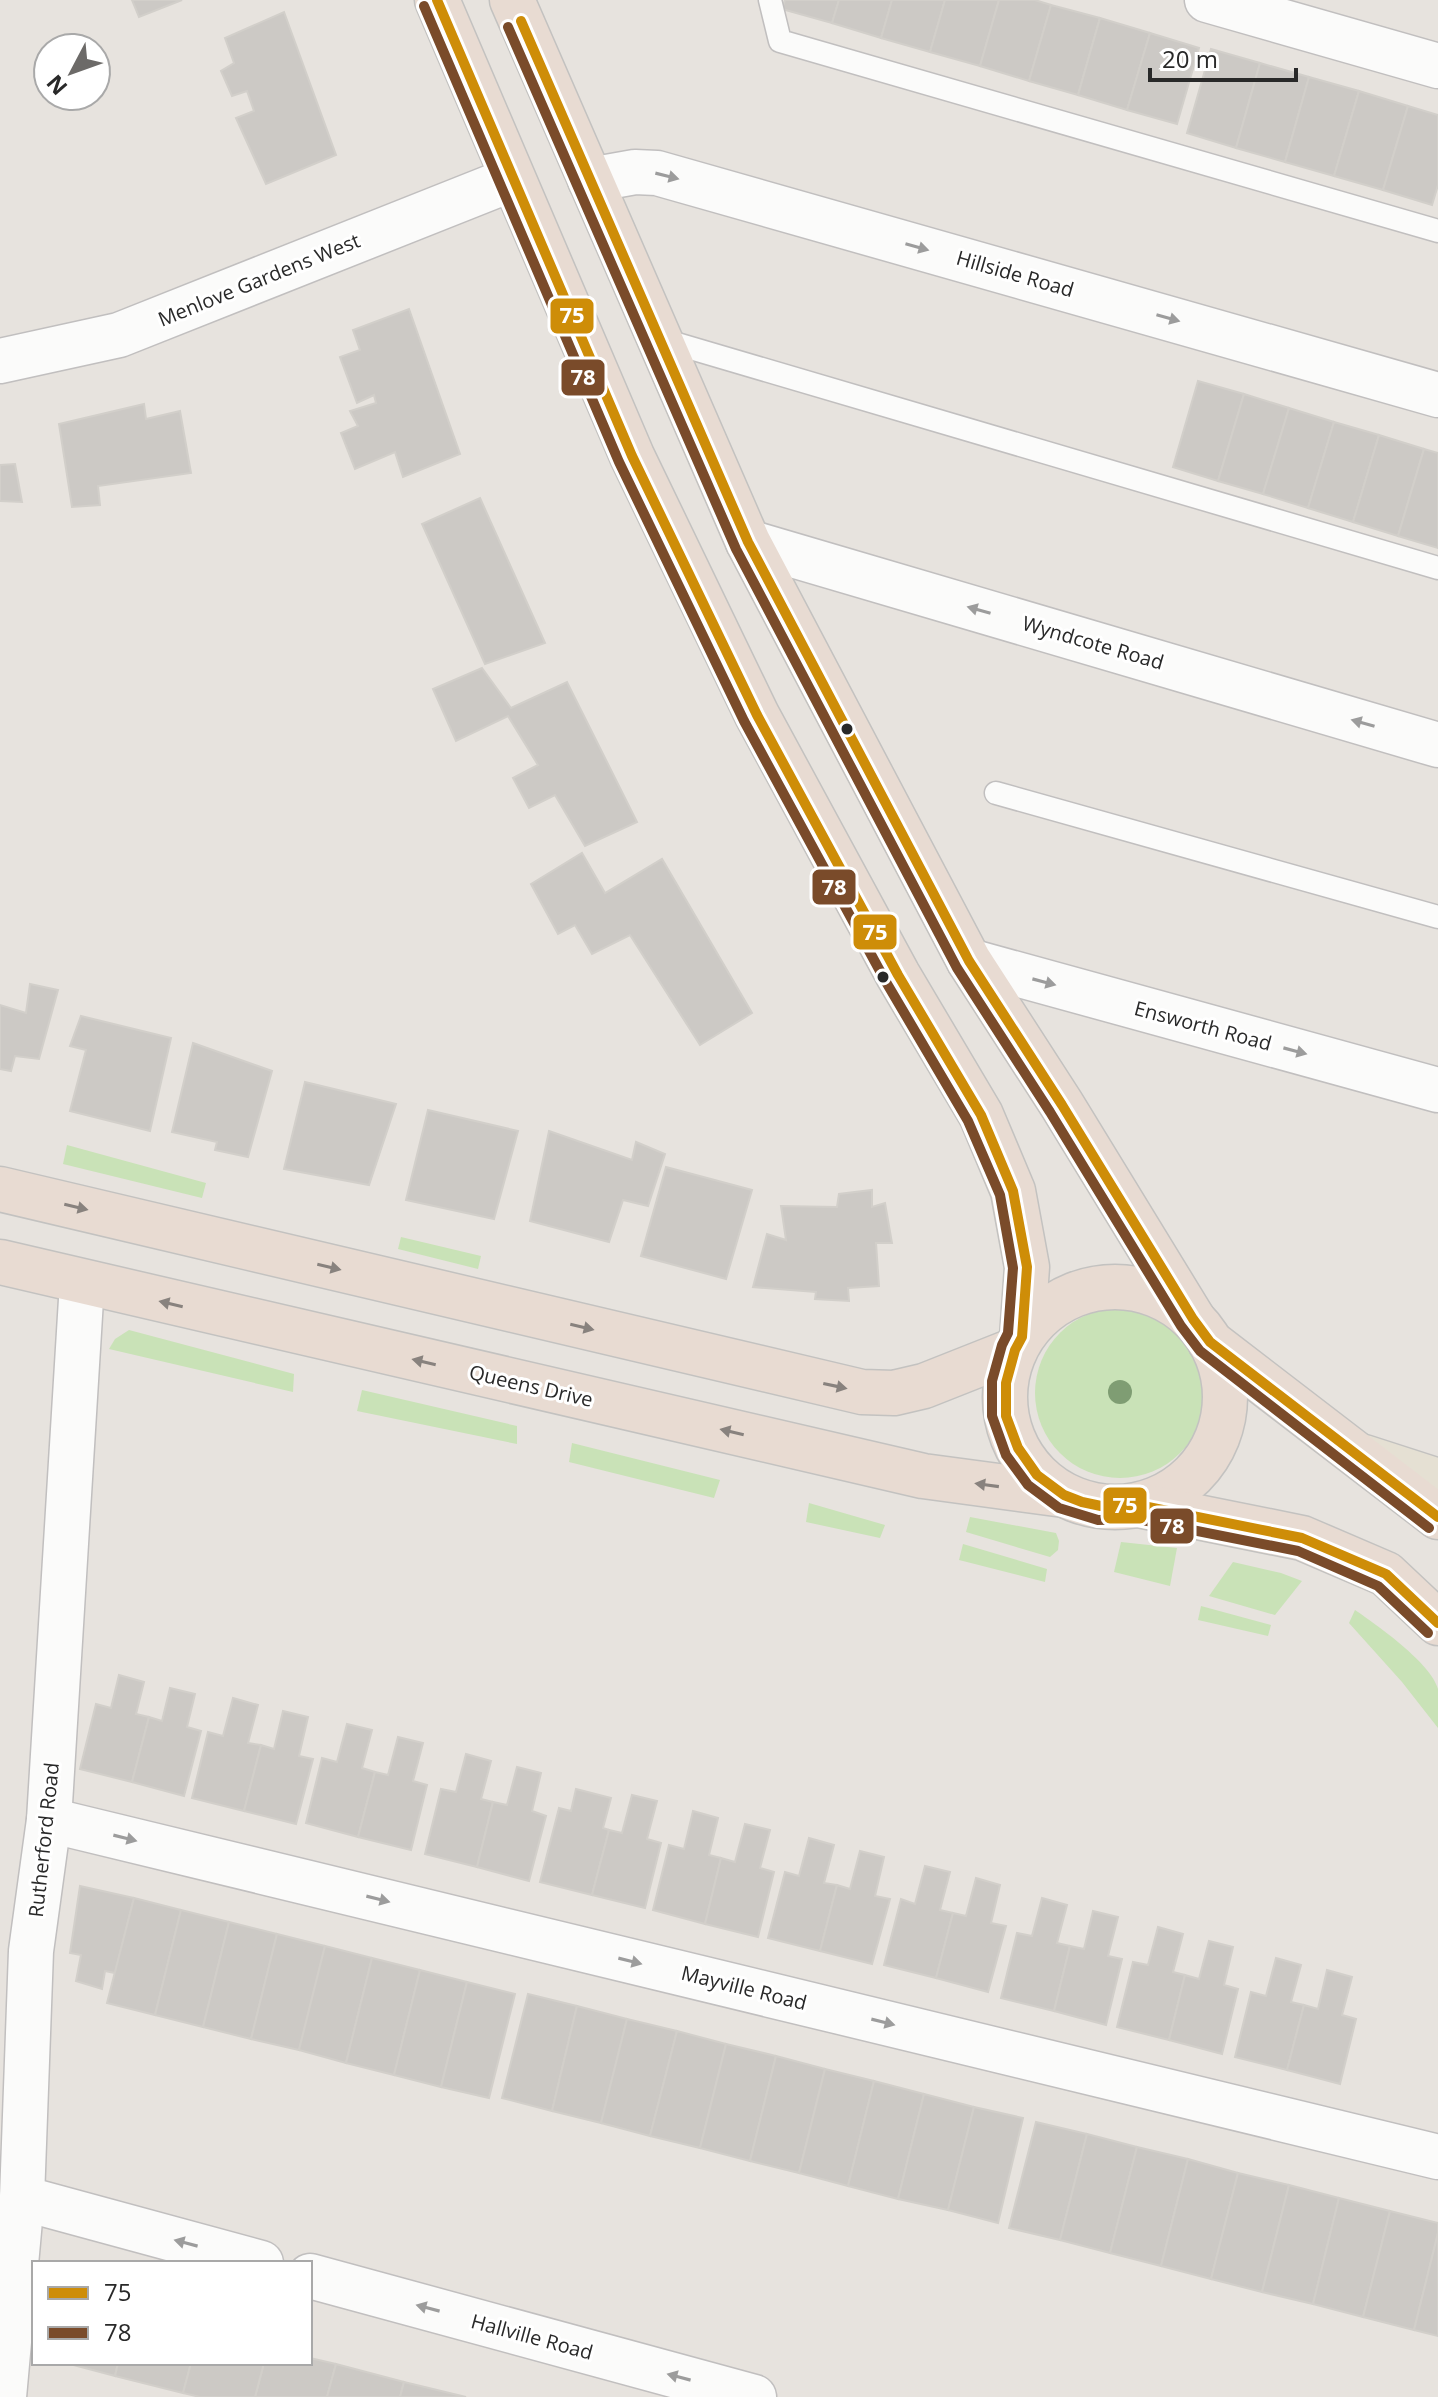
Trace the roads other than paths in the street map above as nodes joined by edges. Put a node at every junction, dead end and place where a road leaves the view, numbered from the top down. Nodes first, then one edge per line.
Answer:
1 (437, 0) edge
2 (512, 0) edge
3 (770, 0) edge
4 (1207, 0) edge
5 (1438, 66) edge
6 (512, 179) junction
7 (590, 180) junction
8 (1438, 231) edge
9 (659, 339) junction
10 (0, 361) edge
11 (1438, 395) edge
12 (748, 542) junction
13 (1438, 568) edge
14 (1438, 745) edge
15 (996, 793) dead end
16 (1438, 917) edge
17 (969, 961) junction
18 (1438, 1090) edge
19 (0, 1189) edge
20 (0, 1262) edge
21 (82, 1283) junction
22 (1202, 1330) junction
23 (1019, 1344) junction
24 (1358, 1455) junction
25 (1438, 1481) edge
26 (1064, 1495) junction
27 (1138, 1505) junction
28 (1438, 1517) edge
29 (1438, 1623) edge
30 (49, 1820) junction
31 (16, 1947) edge
32 (1438, 2157) edge
33 (22, 2198) junction
34 (254, 2261) edge
35 (312, 2277) edge
36 (4, 2397) edge
37 (754, 2397) edge

1 - 6 highway
2 - 7 highway
3 - 8 lane
4 - 5 street
6 - 10 street, Menlove Gardens West
6 - 23 highway
7 - 9 highway
7 -> 11 street, Hillside Road
9 - 12 highway
9 - 13 lane
14 -> 12 street, Wyndcote Road
12 - 17 highway
15 - 16 lane
17 -> 18 street, Ensworth Road
17 - 22 highway
19 -> 23 highway
20 - 21 highway, Queens Drive
26 -> 21 highway, Queens Drive
21 - 30 street, Rutherford Road
22 - 23 highway
22 - 24 highway
22 - 27 highway
23 - 26 highway
24 - 25 main road
24 - 28 highway
26 - 27 highway
27 - 29 highway
30 - 31 street, Rutherford Road
30 -> 32 street, Mayville Road
31 - 33 street, Rutherford Road
34 -> 33 street
33 - 36 street, Rutherford Road
37 -> 35 street, Hallville Road

